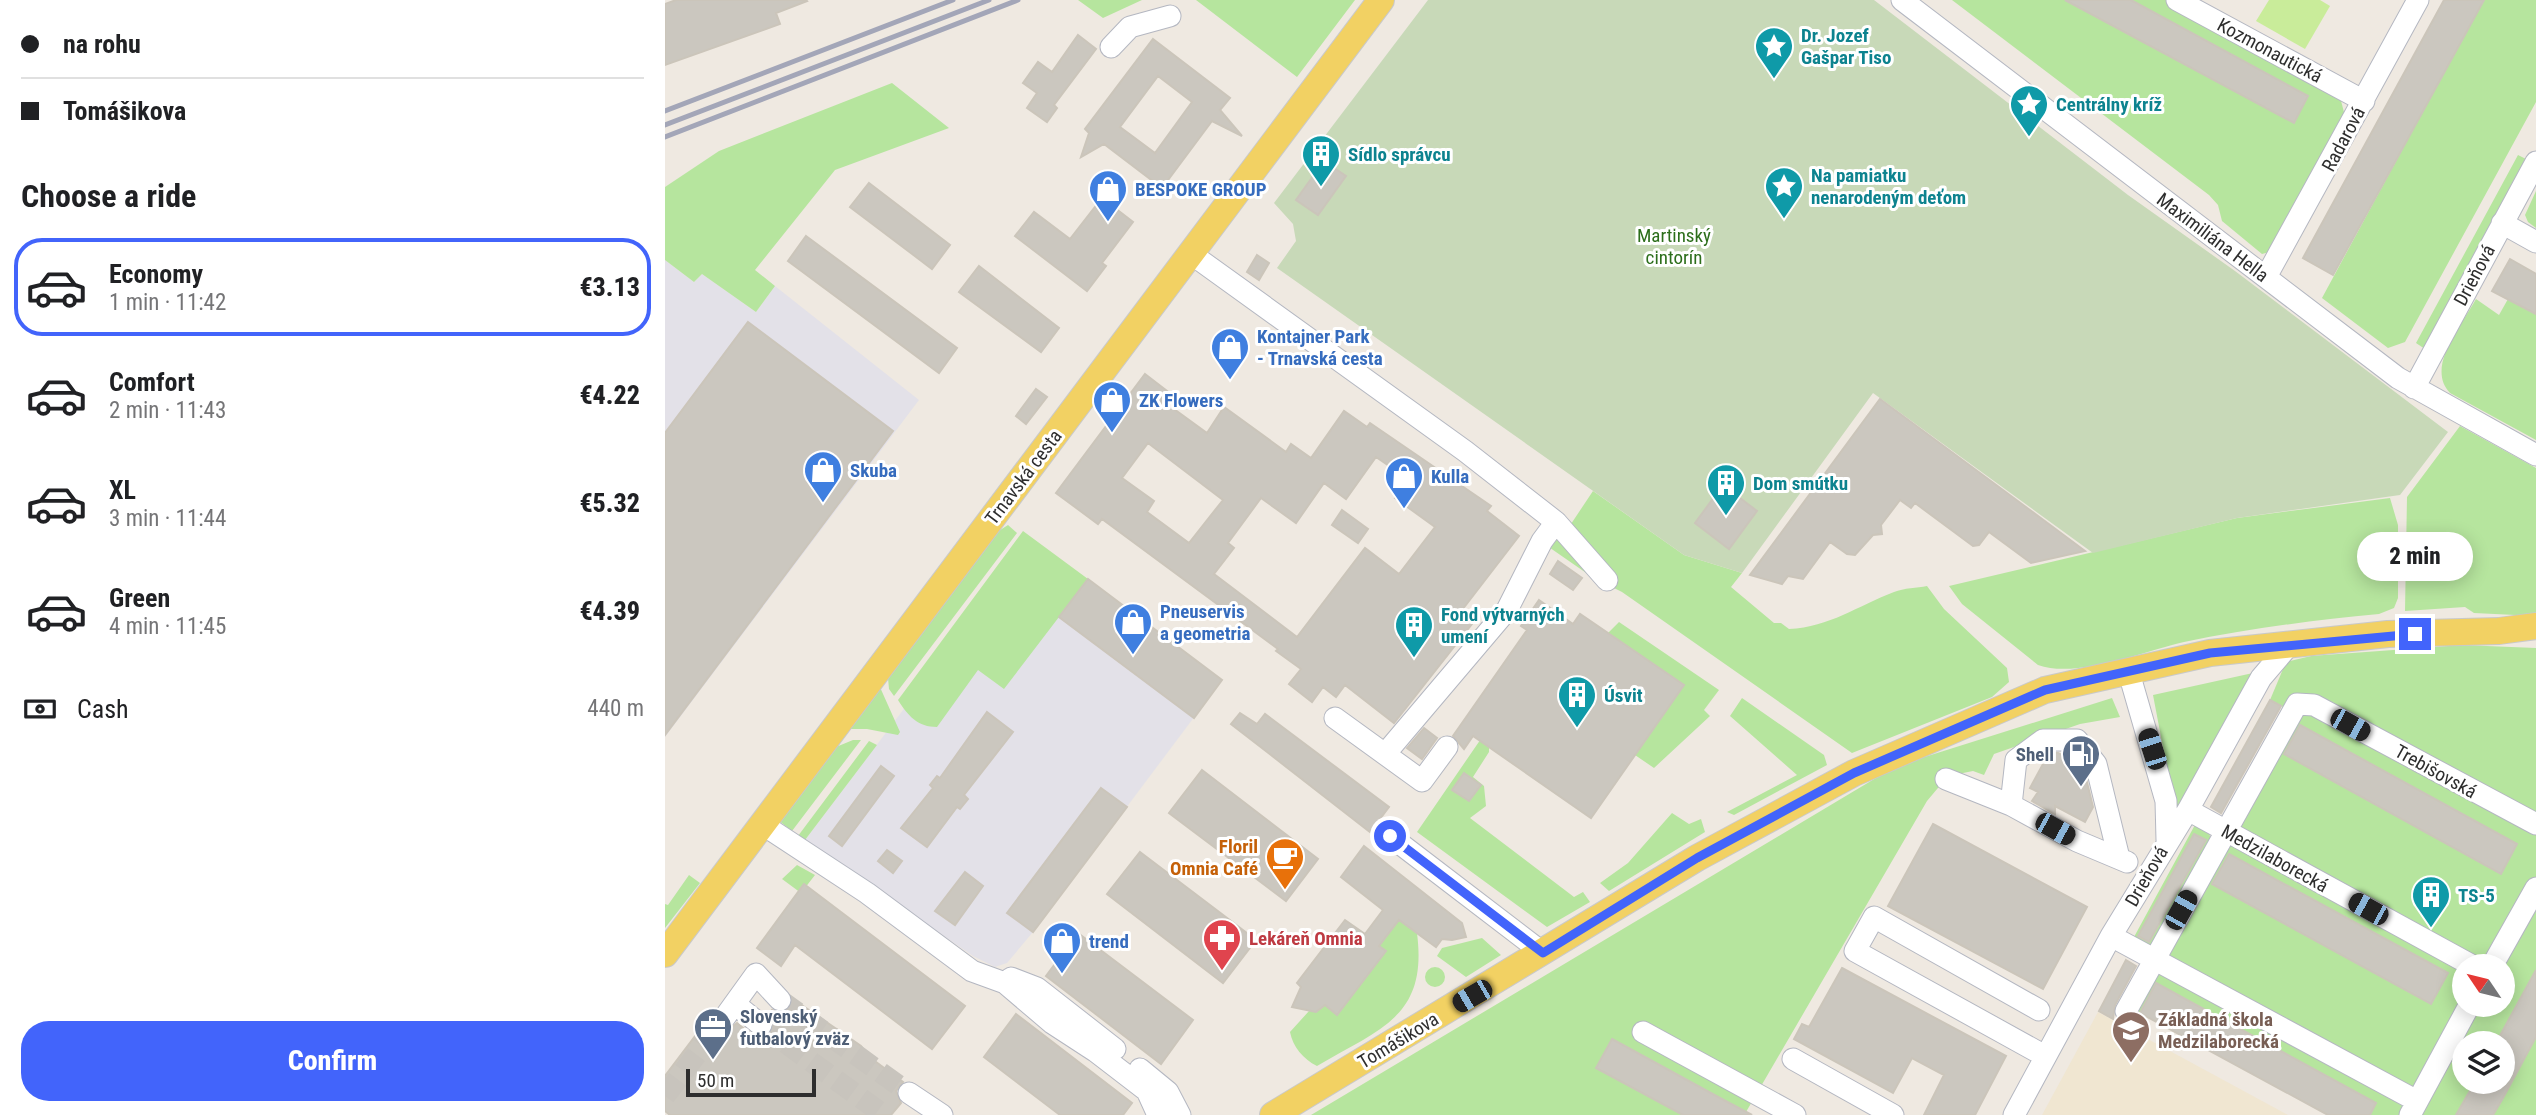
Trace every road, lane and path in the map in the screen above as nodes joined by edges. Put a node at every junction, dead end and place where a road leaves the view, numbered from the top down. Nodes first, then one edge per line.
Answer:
1 (1381, 0) edge
2 (1902, 0) edge
3 (2177, 0) edge
4 (2418, 0) edge
5 (1170, 16) dead end
6 (1111, 47) dead end
7 (2364, 101) junction
8 (2536, 162) edge
9 (2502, 223) junction
10 (2536, 242) edge
11 (1190, 253) junction
12 (2266, 277) junction
13 (2414, 388) junction
14 (2536, 455) edge
15 (1556, 522) junction
16 (1607, 580) dead end
17 (2536, 626) edge
18 (2499, 631) junction
19 (2536, 643) edge
20 (2290, 644) junction
21 (2129, 673) junction
22 (1335, 718) dead end
23 (1447, 747) dead end
24 (1385, 754) junction
25 (1946, 779) dead end
26 (2011, 805) junction
27 (2188, 810) junction
28 (762, 824) junction
29 (2536, 824) edge
30 (2224, 830) junction
31 (1390, 836) dead end
32 (2167, 840) junction
33 (2119, 858) junction
34 (2147, 874) junction
35 (2536, 888) edge
36 (2112, 936) junction
37 (1543, 953) junction
38 (665, 954) edge
39 (2499, 954) edge
40 (2452, 955) edge
41 (2154, 959) junction
42 (1008, 980) junction
43 (780, 1000) tunnel mouth
44 (2039, 1010) dead end
45 (2126, 1011) dead end
46 (2463, 1017) edge
47 (761, 1025) tunnel mouth
48 (1643, 1031) dead end
49 (2045, 1056) junction
50 (1793, 1059) dead end
51 (909, 1093) tunnel mouth
52 (2414, 1108) edge
53 (931, 1112) edge
54 (1159, 1115) edge
55 (1180, 1115) edge
56 (1273, 1115) edge
57 (1795, 1115) edge
58 (1893, 1115) edge
59 (2014, 1115) edge

1 - 11 main road, Trnavská cesta
2 - 12 street, Maximiliána Hella
3 - 7 street, Kozmonautická
4 - 7 street, Radarová
5 - 6 street
7 - 12 street, Radarová
8 - 9 street, Drieňová
9 - 10 street
9 - 13 street, Drieňová
11 - 15 street
11 - 28 main road, Trnavská cesta
12 - 13 street, Maximiliána Hella
13 - 14 street, Maximiliána Hella
15 - 16 street
15 - 24 street
17 - 18 main road, Tomášikova
18 - 19 main road, Tomášikova
18 - 20 main road, Tomášikova
20 - 21 main road, Tomášikova
20 - 27 street, Drieňová
21 - 32 street
21 - 37 main road, Tomášikova
22 - 24 street
23 - 24 street
25 - 26 street
26 - 33 street
26 - 33 street
27 - 30 street, Medzilaborecká
27 - 32 street, Drieňová
28 - 38 main road, Trnavská cesta
28 - 42 street
29 - 30 street, Trebišovská
30 - 40 street, Medzilaborecká
30 - 41 street
31 - 37 street
32 - 34 street, Drieňová
33 - 34 street
34 - 36 street, Drieňová
35 - 39 street
36 - 41 street
36 - 49 street, Drieňová
37 - 56 main road, Tomášikova
41 - 45 street
41 - 52 street
42 - 54 street
42 - 55 street
43 - 47 street
44 - 49 street
46 - 52 street
48 - 57 street
49 - 59 street, Drieňová
50 - 58 street
51 - 53 street

